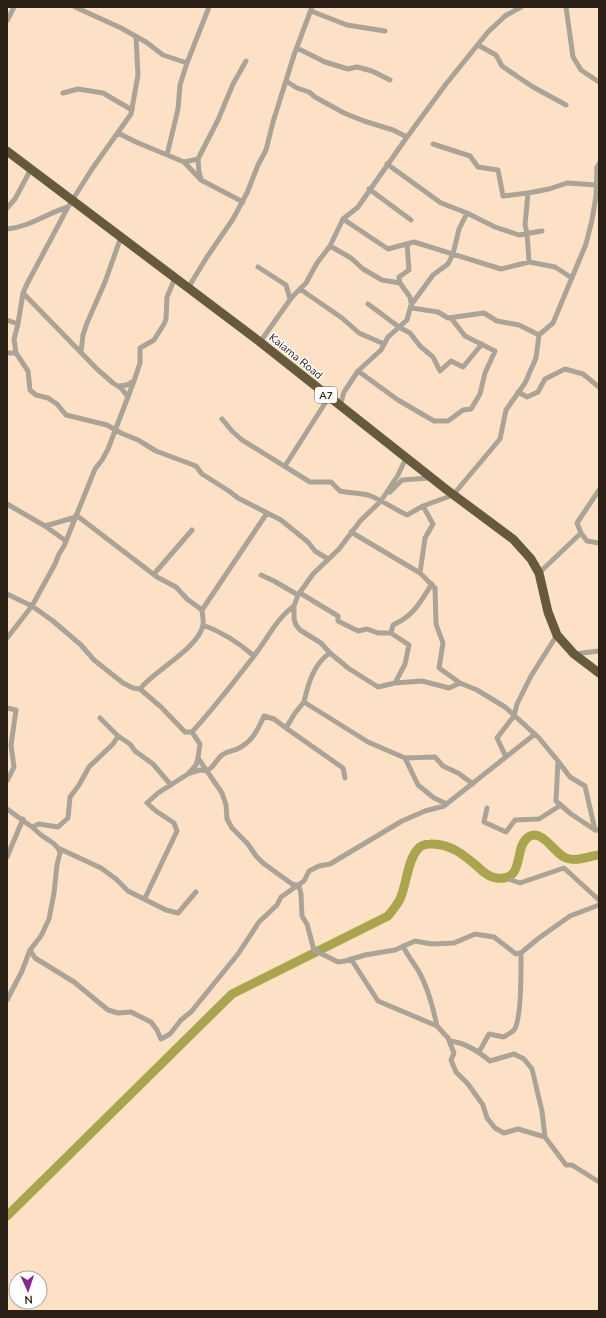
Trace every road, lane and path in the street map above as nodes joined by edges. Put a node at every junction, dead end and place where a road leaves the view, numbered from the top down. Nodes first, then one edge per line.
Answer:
1 (14, 7) edge
2 (75, 7) edge
3 (209, 7) edge
4 (521, 7) edge
5 (566, 7) edge
6 (312, 9) edge
7 (7, 21) edge
8 (385, 31) dead end
9 (136, 37) junction
10 (478, 45) junction
11 (297, 48) junction
12 (246, 61) dead end
13 (187, 63) junction
14 (390, 80) dead end
15 (286, 81) junction
16 (599, 82) edge
17 (62, 93) dead end
18 (566, 105) dead end
19 (132, 110) junction
20 (118, 133) junction
21 (407, 137) junction
22 (432, 144) dead end
23 (7, 151) edge
24 (167, 155) junction
25 (198, 159) junction
26 (184, 162) junction
27 (387, 164) junction
28 (599, 164) edge
29 (31, 169) junction
30 (201, 180) junction
31 (596, 185) junction
32 (369, 189) junction
33 (528, 193) junction
34 (243, 202) junction
35 (70, 203) junction
36 (7, 208) edge
37 (467, 213) junction
38 (343, 219) junction
39 (411, 220) dead end
40 (7, 229) edge
41 (542, 231) dead end
42 (527, 234) junction
43 (120, 238) junction
44 (407, 244) junction
45 (330, 246) junction
46 (453, 254) junction
47 (529, 262) junction
48 (258, 266) dead end
49 (175, 278) junction
50 (572, 278) junction
51 (400, 282) junction
52 (188, 288) junction
53 (300, 289) junction
54 (22, 293) junction
55 (290, 300) junction
56 (368, 304) dead end
57 (411, 305) junction
58 (452, 318) junction
59 (7, 320) edge
60 (18, 324) junction
61 (399, 327) junction
62 (539, 335) junction
63 (260, 342) junction
64 (384, 344) junction
65 (482, 344) junction
66 (81, 352) junction
67 (7, 353) edge
68 (16, 353) junction
69 (358, 372) junction
70 (134, 381) junction
71 (117, 386) junction
72 (599, 386) edge
73 (518, 392) junction
74 (128, 397) junction
75 (329, 397) junction
76 (340, 406) junction
77 (222, 419) dead end
78 (115, 429) junction
79 (406, 458) junction
80 (285, 466) junction
81 (430, 478) junction
82 (599, 490) edge
83 (453, 495) junction
84 (381, 501) junction
85 (7, 504) edge
86 (423, 506) junction
87 (267, 513) junction
88 (76, 516) junction
89 (45, 526) junction
90 (192, 530) dead end
91 (351, 532) junction
92 (581, 533) junction
93 (66, 541) junction
94 (599, 543) edge
95 (328, 559) junction
96 (420, 573) junction
97 (539, 573) junction
98 (154, 574) junction
99 (261, 575) dead end
100 (432, 584) junction
101 (7, 594) edge
102 (299, 594) junction
103 (32, 606) junction
104 (294, 606) junction
105 (202, 610) junction
106 (203, 625) junction
107 (391, 633) junction
108 (557, 635) junction
109 (7, 638) edge
110 (599, 651) edge
111 (330, 653) junction
112 (574, 654) junction
113 (254, 656) junction
114 (599, 673) edge
115 (395, 683) junction
116 (460, 684) junction
117 (140, 689) junction
118 (304, 702) junction
119 (7, 708) edge
120 (514, 716) junction
121 (100, 718) dead end
122 (286, 728) junction
123 (192, 732) junction
124 (535, 734) junction
125 (118, 736) junction
126 (506, 757) junction
127 (198, 758) junction
128 (405, 758) junction
129 (558, 761) junction
130 (207, 771) junction
131 (188, 774) junction
132 (344, 778) dead end
133 (7, 781) edge
134 (473, 784) junction
135 (170, 785) junction
136 (447, 804) junction
137 (561, 805) junction
138 (487, 808) dead end
139 (7, 809) edge
140 (23, 819) junction
141 (32, 826) junction
142 (597, 830) edge
143 (58, 848) junction
144 (7, 857) edge
145 (511, 880) dead end
146 (299, 886) junction
147 (196, 892) dead end
148 (145, 898) junction
149 (599, 900) edge
150 (599, 905) edge
151 (403, 946) junction
152 (30, 950) junction
153 (521, 953) junction
154 (351, 959) junction
155 (7, 1000) edge
156 (438, 1026) junction
157 (450, 1041) junction
158 (479, 1052) junction
159 (544, 1138) junction
160 (599, 1182) edge

1 - 7 street
2 - 9 street
3 - 13 street
4 - 10 street
5 - 16 street
6 - 8 street
6 - 11 street
9 - 13 street
9 - 19 street
10 - 18 street
10 - 21 street
11 - 14 street
11 - 15 street
12 - 25 street
13 - 24 street
15 - 21 street
15 - 34 street
17 - 19 street
19 - 20 street
20 - 24 street
20 - 35 street
21 - 27 street
22 - 33 street
23 - 29 highway, Kaiama Road / A7
24 - 26 street
25 - 26 street
25 - 30 street
26 - 30 street
27 - 32 street
27 - 37 street
28 - 31 street
29 - 35 highway, Kaiama Road / A7
29 - 36 street
30 - 34 street
31 - 33 street
31 - 50 street
32 - 38 street
32 - 39 street
33 - 42 street
34 - 52 street
35 - 40 street
35 - 43 highway, Kaiama Road / A7
35 - 54 street
37 - 42 street
37 - 46 street
38 - 44 street
38 - 45 street
41 - 42 street
42 - 47 street
43 - 49 highway, Kaiama Road / A7
43 - 66 street
44 - 46 street
44 - 51 street
45 - 51 street
45 - 53 street
46 - 47 street
46 - 57 street
47 - 50 street
48 - 55 street
49 - 52 highway, Kaiama Road / A7
49 - 70 street
50 - 62 street
51 - 57 street
52 - 63 highway, Kaiama Road / A7
53 - 55 street
53 - 64 street
54 - 60 street
54 - 66 street
55 - 63 street
56 - 61 street
57 - 58 street
57 - 61 street
58 - 62 street
58 - 65 street
59 - 60 street
60 - 68 street
61 - 64 street
61 - 65 street
62 - 73 street
63 - 75 highway, Kaiama Road / A7
64 - 69 street
65 - 69 street
66 - 71 street
67 - 68 street
68 - 78 street
69 - 76 street
70 - 71 street
70 - 74 street
71 - 74 street
72 - 73 street
73 - 83 street
74 - 78 street
75 - 76 highway, Kaiama Road / A7
75 - 80 street
76 - 79 highway, Kaiama Road / A7
77 - 80 street
78 - 87 street
78 - 88 street
79 - 81 highway, Kaiama Road / A7
79 - 84 street
80 - 84 street
81 - 83 highway, Kaiama Road / A7
81 - 84 street
82 - 92 street
83 - 86 street
83 - 97 highway, Kaiama Road / A7
84 - 86 street
84 - 91 street
85 - 89 street
86 - 96 street
87 - 95 street
87 - 105 street
88 - 89 street
88 - 93 street
88 - 98 street
89 - 93 street
90 - 98 street
91 - 95 street
91 - 96 street
92 - 94 street
92 - 97 street
93 - 103 street
95 - 102 street
96 - 100 street
97 - 108 highway, Kaiama Road / A7
98 - 105 street
99 - 102 street
100 - 107 street
100 - 116 street
101 - 103 street
102 - 104 street
102 - 107 street
103 - 109 street
103 - 117 street
104 - 111 street
104 - 113 street
105 - 106 street
106 - 113 street
106 - 117 street
107 - 115 street
108 - 112 highway, Kaiama Road / A7
108 - 120 street
110 - 112 street
111 - 115 street
111 - 118 street
112 - 114 highway, Kaiama Road / A7
113 - 123 street
115 - 116 street
116 - 120 street
117 - 123 street
118 - 122 street
118 - 128 street
119 - 133 street
120 - 124 street
120 - 126 street
121 - 125 street
122 - 130 street
122 - 132 street
123 - 127 street
124 - 126 street
124 - 129 street
125 - 135 street
125 - 141 street
126 - 134 street
127 - 130 street
127 - 131 street
128 - 134 street
128 - 136 street
129 - 137 street
129 - 142 street
130 - 131 street
130 - 146 street
131 - 135 street
134 - 136 street
135 - 148 street
136 - 146 street
137 - 138 street
137 - 142 street
139 - 140 street
140 - 141 street
140 - 144 street
141 - 143 street
143 - 148 street
143 - 152 street
145 - 149 street
146 - 152 street
146 - 154 street
147 - 148 street
150 - 153 street
151 - 153 street
151 - 154 street
151 - 156 street
152 - 155 street
153 - 158 street
154 - 156 street
156 - 157 street
157 - 158 street
157 - 159 street
158 - 159 street
159 - 160 street

